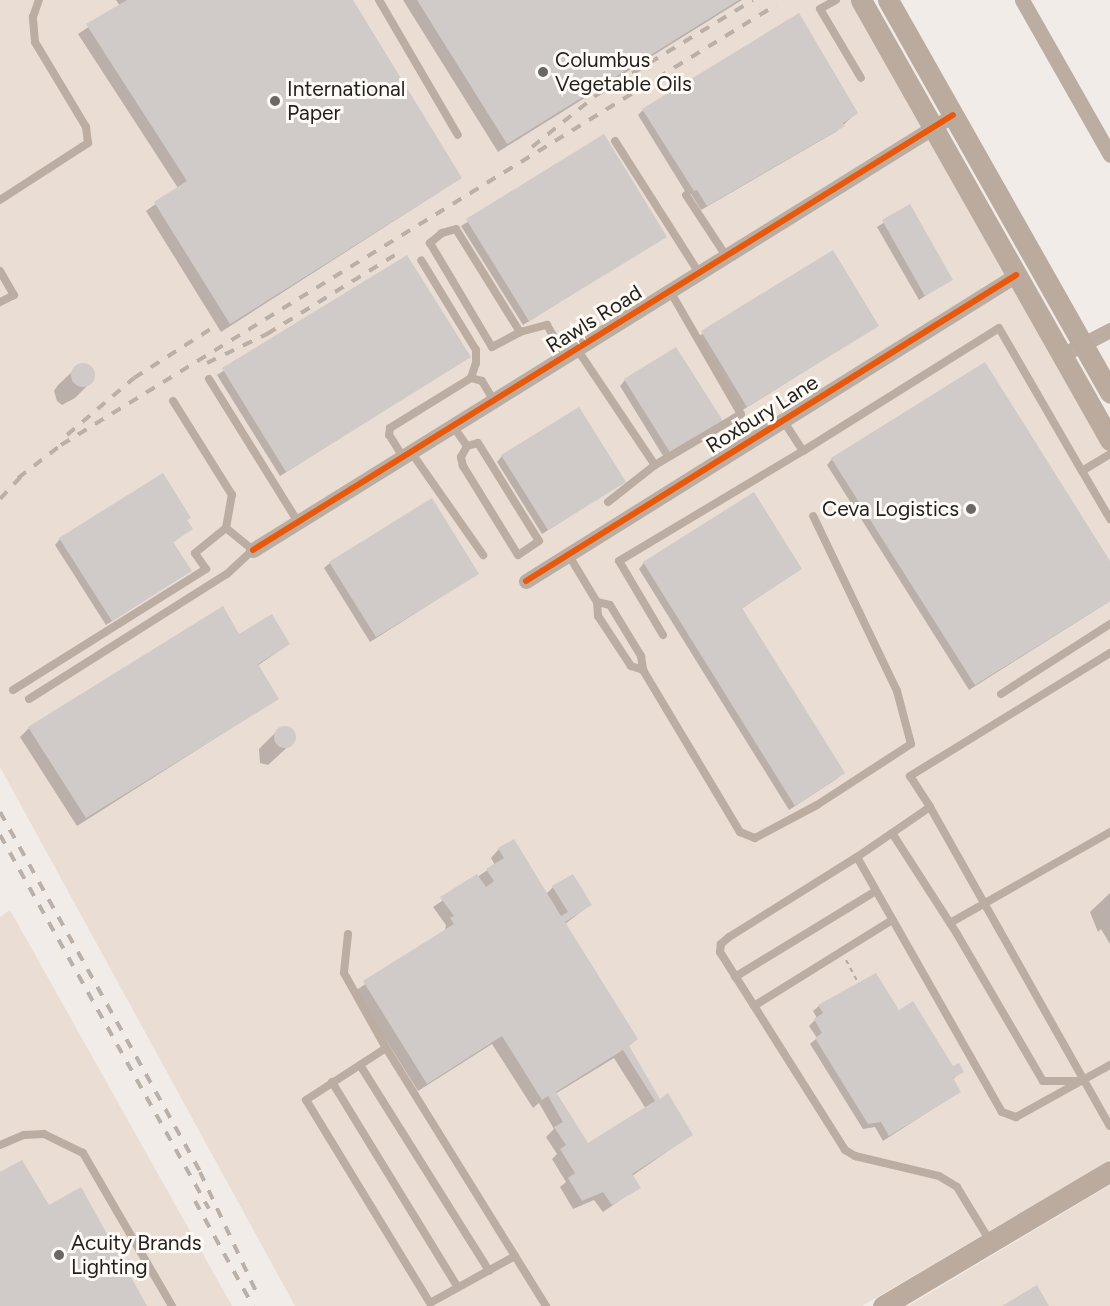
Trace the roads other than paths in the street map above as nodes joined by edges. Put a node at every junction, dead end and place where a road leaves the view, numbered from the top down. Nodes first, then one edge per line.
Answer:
1 (39, 0) edge
2 (379, 0) edge
3 (836, 0) edge
4 (861, 0) edge
5 (888, 0) edge
6 (1022, 0) edge
7 (861, 78) dead end
8 (953, 115) junction
9 (933, 127) junction
10 (458, 135) dead end
11 (615, 141) dead end
12 (1109, 150) edge
13 (686, 195) dead end
14 (0, 200) edge
15 (726, 256) junction
16 (421, 260) dead end
17 (0, 271) edge
18 (699, 273) junction
19 (1016, 275) junction
20 (670, 291) junction
21 (0, 303) edge
22 (1110, 330) edge
23 (520, 332) junction
24 (1083, 345) junction
25 (571, 353) junction
26 (1062, 355) junction
27 (471, 378) junction
28 (209, 379) dead end
29 (1110, 393) edge
30 (494, 400) junction
31 (173, 401) dead end
32 (783, 420) junction
33 (453, 426) junction
34 (1110, 441) edge
35 (467, 446) junction
36 (803, 451) junction
37 (1110, 454) edge
38 (407, 455) junction
39 (655, 465) junction
40 (1082, 471) junction
41 (608, 502) dead end
42 (813, 516) dead end
43 (1110, 519) edge
44 (298, 522) junction
45 (226, 528) junction
46 (253, 550) junction
47 (568, 554) junction
48 (483, 555) dead end
49 (526, 580) dead end
50 (597, 602) junction
51 (1110, 624) edge
52 (663, 635) dead end
53 (1110, 652) edge
54 (643, 670) junction
55 (13, 690) dead end
56 (1001, 694) dead end
57 (29, 699) dead end
58 (930, 807) junction
59 (1110, 832) edge
60 (892, 833) junction
61 (857, 857) junction
62 (876, 891) junction
63 (986, 902) junction
64 (892, 920) junction
65 (950, 923) junction
66 (348, 934) dead end
67 (735, 976) junction
68 (754, 1006) junction
69 (386, 1048) junction
70 (360, 1065) junction
71 (1110, 1065) edge
72 (1083, 1081) junction
73 (332, 1082) junction
74 (1110, 1126) edge
75 (0, 1145) edge
76 (1110, 1172) edge
77 (991, 1242) junction
78 (515, 1256) junction
79 (489, 1271) junction
80 (458, 1288) junction
81 (172, 1306) edge
82 (546, 1306) edge
83 (883, 1306) edge

1 - 14 lane
2 - 10 lane
3 - 7 lane
4 - 9 main road
5 - 8 main road
6 - 12 street
8 - 9 street, Rawls Road
8 - 24 main road
9 - 15 street, Rawls Road
9 - 19 main road
11 - 18 lane
13 - 15 lane
15 - 18 street, Rawls Road
16 - 27 lane
17 - 21 lane
18 - 20 street, Rawls Road
19 - 26 main road
19 - 32 street, Roxbury Lane
20 - 25 street, Rawls Road
20 - 39 lane
22 - 24 street
23 - 23 lane
23 - 25 lane
24 - 26 street
24 - 29 main road
25 - 30 street, Rawls Road
25 - 39 lane
26 - 34 main road
27 - 30 lane
27 - 38 lane
28 - 44 lane
30 - 33 street, Rawls Road
31 - 45 lane
32 - 36 lane
32 - 47 street, Roxbury Lane
33 - 35 lane
33 - 38 street, Rawls Road
35 - 35 lane
36 - 40 lane
36 - 52 lane
37 - 40 lane
38 - 44 street, Rawls Road
38 - 48 lane
39 - 41 lane
40 - 43 lane
42 - 54 lane
44 - 46 street, Rawls Road
45 - 46 lane
45 - 55 lane
46 - 57 lane
47 - 49 street, Roxbury Lane
47 - 50 lane
50 - 54 lane
50 - 54 lane
51 - 56 lane
53 - 58 lane
58 - 60 lane
58 - 63 lane
59 - 63 lane
60 - 61 lane
60 - 65 lane
61 - 62 lane
61 - 67 lane
62 - 64 lane
62 - 67 lane
63 - 65 lane
63 - 72 lane
64 - 68 lane
64 - 72 lane
65 - 72 lane
66 - 69 lane
67 - 68 lane
68 - 77 lane
69 - 70 lane
69 - 78 lane
70 - 73 lane
70 - 79 lane
71 - 72 lane
72 - 74 lane
73 - 80 lane
73 - 80 lane
75 - 81 lane
76 - 77 main road
77 - 83 main road
78 - 79 lane
78 - 82 lane
79 - 80 lane

